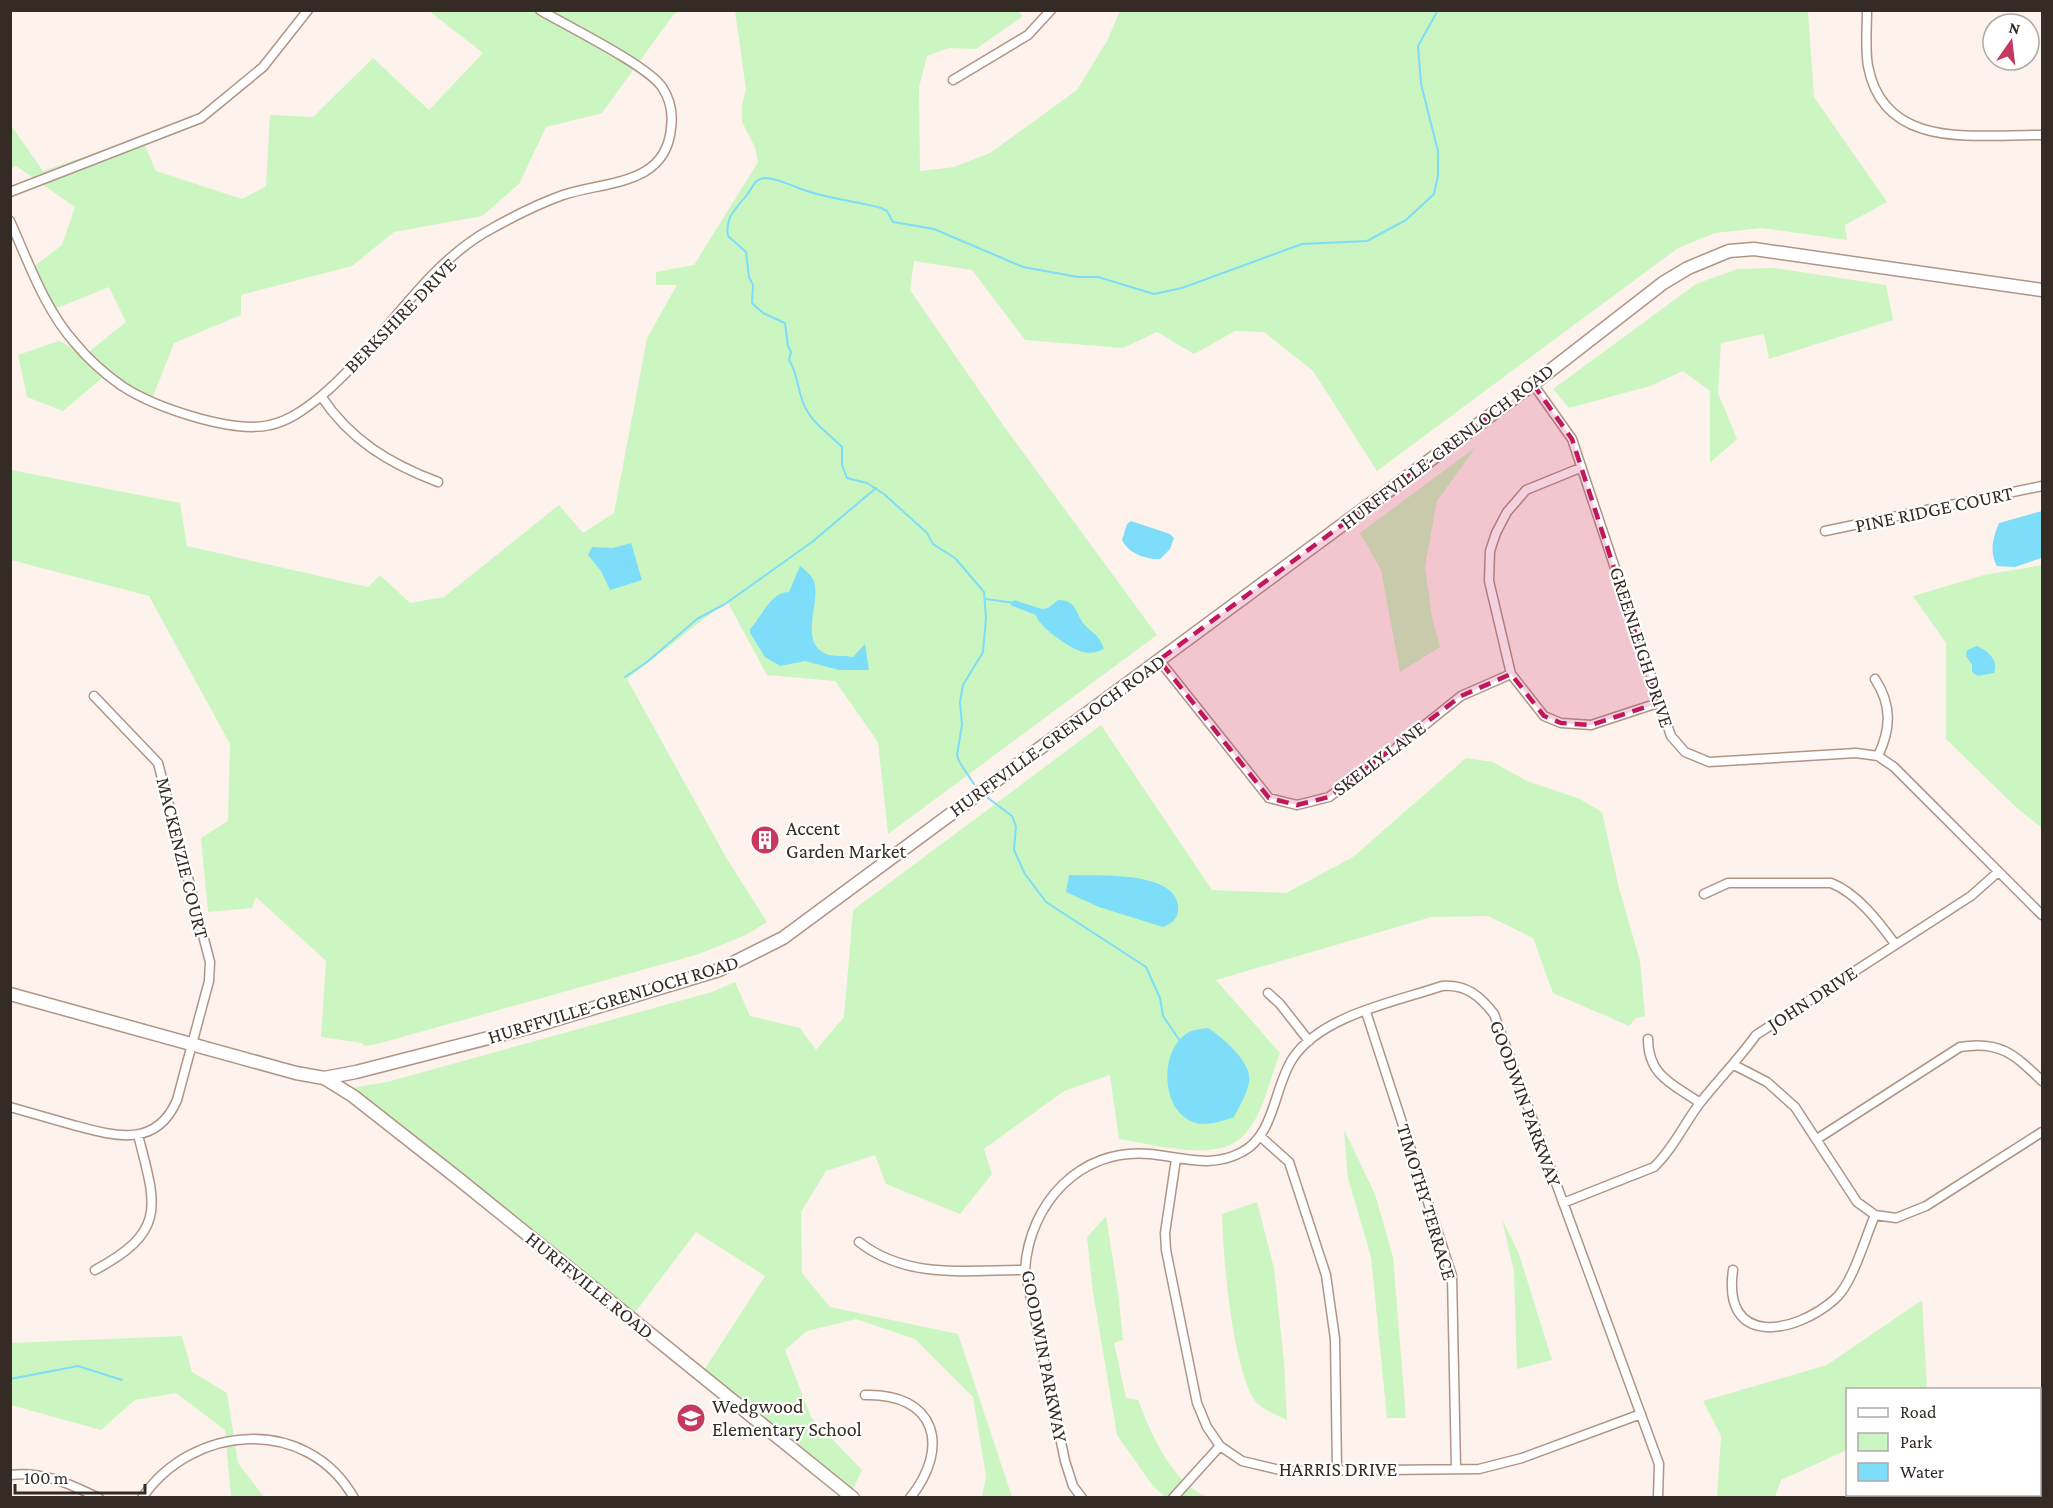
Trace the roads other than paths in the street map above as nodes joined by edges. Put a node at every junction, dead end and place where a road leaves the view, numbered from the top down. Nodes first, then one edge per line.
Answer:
1 (308, 10) edge
2 (540, 10) edge
3 (1051, 10) edge
4 (1867, 10) edge
5 (953, 80) dead end
6 (2043, 135) edge
7 (10, 192) edge
8 (10, 221) edge
9 (2043, 291) edge
10 (1533, 384) junction
11 (321, 396) junction
12 (1580, 468) junction
13 (438, 482) dead end
14 (2043, 486) edge
15 (1825, 531) dead end
16 (1159, 660) junction
17 (1511, 674) junction
18 (1875, 679) dead end
19 (94, 696) dead end
20 (1658, 703) junction
21 (1878, 756) junction
22 (1998, 872) junction
23 (1704, 894) dead end
24 (2043, 915) edge
25 (1895, 944) junction
26 (1268, 993) dead end
27 (10, 994) edge
28 (1366, 1012) junction
29 (1648, 1039) dead end
30 (1309, 1041) junction
31 (192, 1044) junction
32 (1734, 1065) junction
33 (324, 1078) junction
34 (2043, 1081) edge
35 (1700, 1103) junction
36 (10, 1107) edge
37 (2043, 1132) edge
38 (138, 1135) junction
39 (1261, 1137) junction
40 (1817, 1139) junction
41 (1176, 1159) junction
42 (1563, 1203) junction
43 (1875, 1215) junction
44 (860, 1242) dead end
45 (95, 1270) dead end
46 (1026, 1270) junction
47 (1733, 1270) dead end
48 (865, 1395) dead end
49 (1641, 1414) junction
50 (1220, 1446) junction
51 (1456, 1469) junction
52 (1337, 1470) junction
53 (10, 1475) edge
54 (99, 1497) edge
55 (142, 1497) edge
56 (354, 1497) edge
57 (853, 1497) edge
58 (910, 1497) edge
59 (1082, 1497) edge
60 (1173, 1497) edge
61 (1658, 1497) edge

1 - 7 street
2 - 11 street, BERKSHIRE DRIVE
3 - 5 street
4 - 6 street
8 - 11 street, BERKSHIRE DRIVE
9 - 10 main road, HURFFVILLE-GRENLOCH ROAD
10 - 12 street, GREENLEIGH DRIVE
10 - 16 main road, HURFFVILLE-GRENLOCH ROAD
11 - 13 street
12 - 17 street
12 - 20 street, GREENLEIGH DRIVE
14 - 15 street, PINE RIDGE COURT
16 - 17 street, SKELLY LANE
16 - 33 main road, HURFFVILLE-GRENLOCH ROAD
17 - 20 street
18 - 21 street
19 - 31 street, MACKENZIE COURT
20 - 21 street, GREENLEIGH DRIVE
21 - 22 street
22 - 24 street
22 - 25 street, JOHN DRIVE
23 - 25 street
25 - 32 street, JOHN DRIVE
26 - 30 street
27 - 31 main road, HURFFVILLE-GRENLOCH ROAD
28 - 30 street, GOODWIN PARKWAY
28 - 42 street, GOODWIN PARKWAY
28 - 51 street, TIMOTHY TERRACE
29 - 35 street
30 - 39 street, GOODWIN PARKWAY
31 - 33 main road, HURFFVILLE-GRENLOCH ROAD
31 - 38 street, MACKENZIE COURT
32 - 35 street, JOHN DRIVE
32 - 40 street
33 - 57 main road, HURFFVILLE ROAD
34 - 40 street
35 - 42 street, JOHN DRIVE
36 - 38 street
37 - 43 street
38 - 45 street
39 - 41 street, GOODWIN PARKWAY
39 - 52 street
40 - 43 street
41 - 46 street, GOODWIN PARKWAY
41 - 50 street, HARRIS DRIVE
42 - 49 street, GOODWIN PARKWAY
43 - 47 street
44 - 46 street
46 - 59 street, GOODWIN PARKWAY
48 - 58 street
49 - 51 street, HARRIS DRIVE
49 - 61 street, GOODWIN PARKWAY
50 - 52 street, HARRIS DRIVE
50 - 60 street
51 - 52 street, HARRIS DRIVE
53 - 54 street
55 - 56 street

